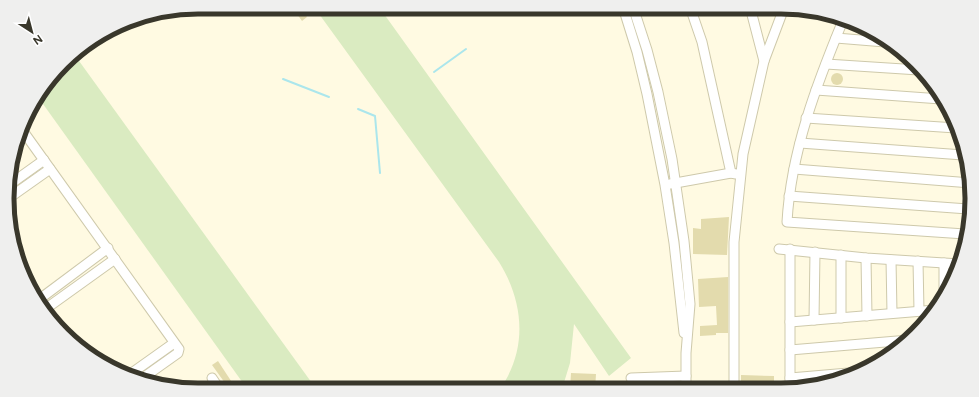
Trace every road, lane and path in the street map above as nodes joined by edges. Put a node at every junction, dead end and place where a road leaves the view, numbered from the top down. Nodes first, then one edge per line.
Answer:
1 (625, 14) edge
2 (635, 14) edge
3 (692, 14) edge
4 (752, 14) edge
5 (782, 14) edge
6 (841, 25) edge
7 (836, 38) junction
8 (877, 41) edge
9 (764, 61) junction
10 (826, 64) junction
11 (912, 70) edge
12 (816, 90) junction
13 (936, 99) edge
14 (806, 118) junction
15 (951, 128) edge
16 (26, 135) edge
17 (800, 143) junction
18 (960, 155) edge
19 (44, 160) junction
20 (50, 169) junction
21 (794, 170) junction
22 (731, 173) junction
23 (741, 174) junction
24 (15, 181) edge
25 (675, 183) junction
26 (964, 183) edge
27 (665, 185) junction
28 (14, 195) edge
29 (789, 196) junction
30 (965, 209) edge
31 (961, 234) edge
32 (108, 248) junction
33 (780, 248) dead end
34 (790, 249) junction
35 (815, 252) junction
36 (841, 255) junction
37 (866, 258) junction
38 (115, 259) junction
39 (892, 260) junction
40 (918, 261) junction
41 (944, 263) junction
42 (953, 264) edge
43 (944, 284) edge
44 (43, 297) edge
45 (49, 307) edge
46 (927, 310) edge
47 (919, 311) junction
48 (892, 314) junction
49 (867, 316) junction
50 (841, 318) junction
51 (814, 320) junction
52 (790, 322) junction
53 (898, 341) edge
54 (174, 343) junction
55 (790, 350) junction
56 (686, 353) junction
57 (134, 371) edge
58 (837, 374) edge
59 (146, 375) edge
60 (686, 376) junction
61 (212, 378) dead end
62 (631, 378) dead end
63 (790, 378) junction
64 (215, 383) edge
65 (686, 383) edge
66 (734, 383) edge
67 (790, 383) edge

1 - 27 street
2 - 25 street
3 - 22 street
4 - 9 street
5 - 9 street
6 - 7 street
7 - 8 street
7 - 10 street
9 - 23 street
10 - 11 street
10 - 12 street
12 - 13 street
12 - 14 street
14 - 15 street
14 - 17 street
16 - 19 street
17 - 18 street
17 - 21 street
19 - 20 street
19 - 24 street
20 - 28 street
20 - 32 street
21 - 26 street
21 - 29 street
22 - 23 street
22 - 25 street
23 - 66 street
25 - 27 street
25 - 56 street
27 - 56 street
29 - 30 street
29 - 31 street
32 - 38 street
32 - 44 street
33 - 34 street
34 - 35 street
34 - 52 street
35 - 36 street
35 - 51 street
36 - 37 street
36 - 50 street
37 - 39 street
37 - 49 street
38 - 45 street
38 - 54 street
39 - 40 street
39 - 48 street
40 - 41 street
40 - 47 street
41 - 42 street
41 - 43 street
46 - 47 street
47 - 48 street
48 - 49 street
49 - 50 street
50 - 51 street
51 - 52 street
52 - 55 street
53 - 55 street
54 - 57 street
54 - 59 street
55 - 63 street
56 - 60 street
58 - 63 street
60 - 62 street
60 - 65 street
61 - 64 street
63 - 67 street

